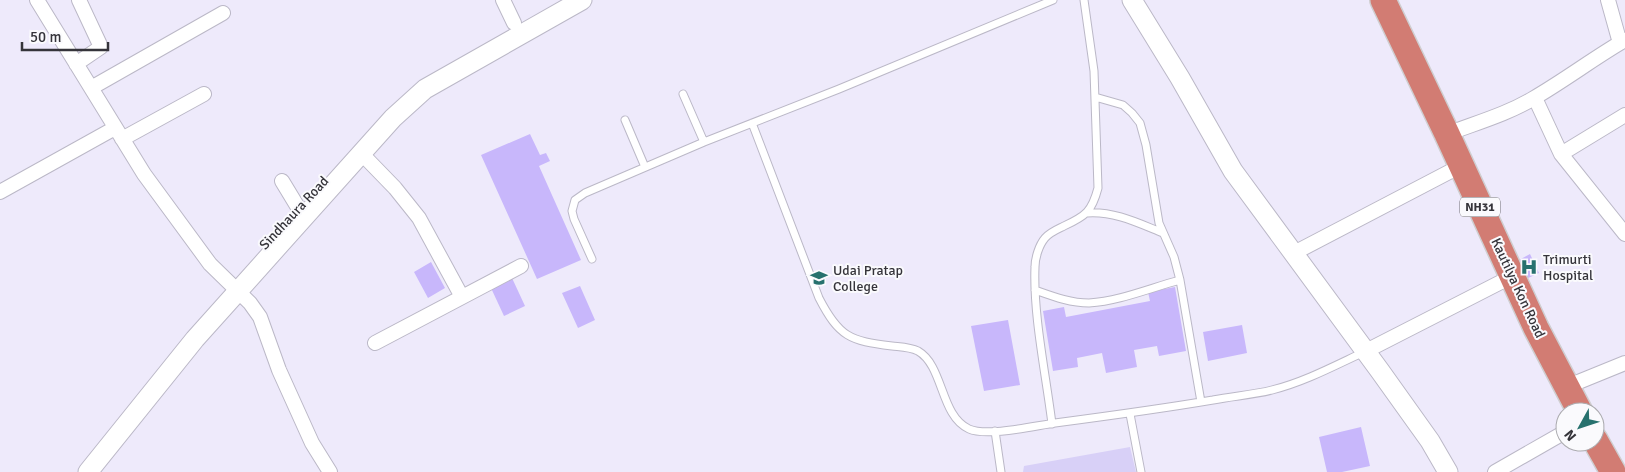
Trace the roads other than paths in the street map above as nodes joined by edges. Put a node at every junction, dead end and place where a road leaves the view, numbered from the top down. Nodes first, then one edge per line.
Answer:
1 (37, 0) edge
2 (79, 0) edge
3 (503, 0) edge
4 (555, 0) edge
5 (582, 0) edge
6 (1053, 0) edge
7 (1084, 0) edge
8 (1132, 0) edge
9 (1371, 0) edge
10 (1383, 0) edge
11 (1608, 0) edge
12 (223, 13) dead end
13 (514, 23) junction
14 (1622, 41) edge
15 (76, 64) junction
16 (91, 88) junction
17 (204, 94) dead end
18 (683, 94) dead end
19 (1095, 97) junction
20 (1535, 98) junction
21 (1625, 115) edge
22 (625, 120) dead end
23 (752, 123) junction
24 (119, 133) junction
25 (1442, 136) junction
26 (704, 142) junction
27 (362, 154) junction
28 (1561, 154) junction
29 (644, 167) junction
30 (1451, 171) junction
31 (282, 181) dead end
32 (0, 192) edge
33 (299, 209) junction
34 (1086, 213) junction
35 (1163, 233) junction
36 (1625, 234) edge
37 (1294, 253) junction
38 (592, 259) dead end
39 (521, 266) dead end
40 (1180, 280) junction
41 (1501, 282) junction
42 (234, 286) junction
43 (1035, 290) junction
44 (462, 297) junction
45 (375, 343) dead end
46 (1366, 351) junction
47 (1625, 363) edge
48 (1566, 387) junction
49 (1201, 402) junction
50 (1560, 402) edge
51 (1574, 402) edge
52 (1130, 414) junction
53 (1052, 424) junction
54 (995, 431) junction
55 (1555, 438) edge
56 (1587, 452) edge
57 (1602, 452) edge
58 (94, 470) edge
59 (73, 472) edge
60 (330, 472) edge
61 (1001, 472) edge
62 (1142, 472) edge
63 (1448, 472) edge
64 (1494, 472) edge
65 (1598, 472) edge
66 (1613, 472) edge

1 - 15 street
2 - 15 street
3 - 13 street
4 - 13 street, Sindhaura Road
5 - 27 street
6 - 23 lane
7 - 19 lane
8 - 37 street
9 - 25 highway, Kautilya Kon Road / NH31
10 - 25 highway, Kautilya Kon Road / NH31
11 - 14 street
12 - 16 street
13 - 33 street, Sindhaura Road
14 - 20 street
15 - 16 street
16 - 24 street
17 - 24 street
18 - 26 lane
19 - 34 lane
19 - 35 lane
20 - 25 street
20 - 28 street
21 - 28 street
22 - 29 lane
23 - 26 lane
23 - 54 lane
24 - 32 street
24 - 42 street
25 - 30 highway, Kautilya Kon Road / NH31
25 - 48 highway, Kautilya Kon Road / NH31
26 - 29 lane
27 - 42 street
27 - 44 street
28 - 36 street
29 - 38 lane
30 - 37 street
30 - 41 highway, Kautilya Kon Road / NH31
31 - 33 street
33 - 42 street, Sindhaura Road
34 - 35 lane
34 - 43 lane
35 - 40 lane
37 - 46 street
39 - 44 street
40 - 43 lane
40 - 49 lane
41 - 46 street
41 - 50 highway, Kautilya Kon Road / NH31
42 - 58 street
42 - 59 street, Sindhaura Road
42 - 60 street
43 - 53 lane
44 - 45 street
46 - 49 lane
46 - 63 street
47 - 48 street
48 - 51 highway, Kautilya Kon Road / NH31
49 - 52 lane
52 - 53 lane
52 - 62 lane
53 - 54 lane
54 - 61 lane
55 - 64 street
56 - 65 highway
57 - 66 highway

